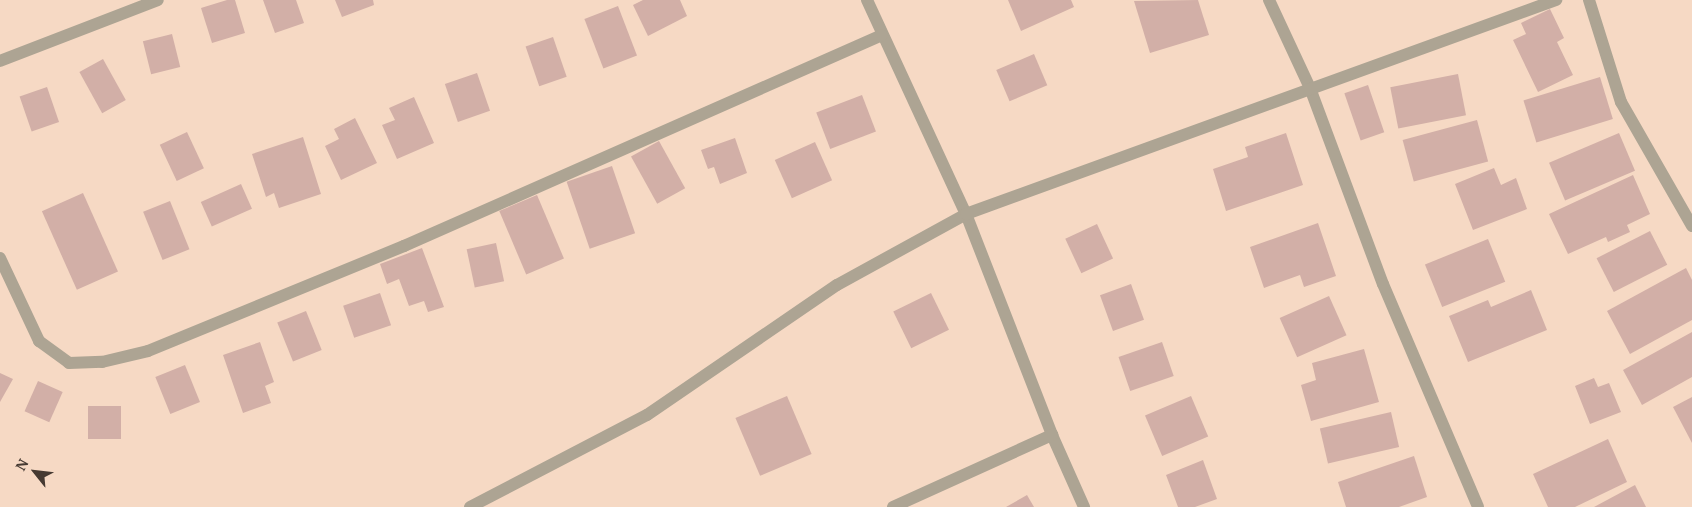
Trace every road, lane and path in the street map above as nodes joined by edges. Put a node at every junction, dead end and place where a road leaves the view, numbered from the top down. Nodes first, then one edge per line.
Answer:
1 (158, 0) edge
2 (867, 0) edge
3 (1269, 0) edge
4 (1556, 0) edge
5 (1589, 0) edge
6 (882, 35) junction
7 (0, 61) edge
8 (1310, 88) junction
9 (966, 214) junction
10 (1692, 226) edge
11 (0, 258) edge
12 (1052, 435) junction
13 (470, 507) edge
14 (893, 507) edge
15 (1084, 507) edge
16 (1478, 507) edge

1 - 7 street
2 - 6 street
3 - 8 street
4 - 8 street
5 - 10 street
6 - 9 street
6 - 11 street
8 - 9 street
8 - 16 street
9 - 12 street
9 - 13 street
12 - 14 street
12 - 15 street

